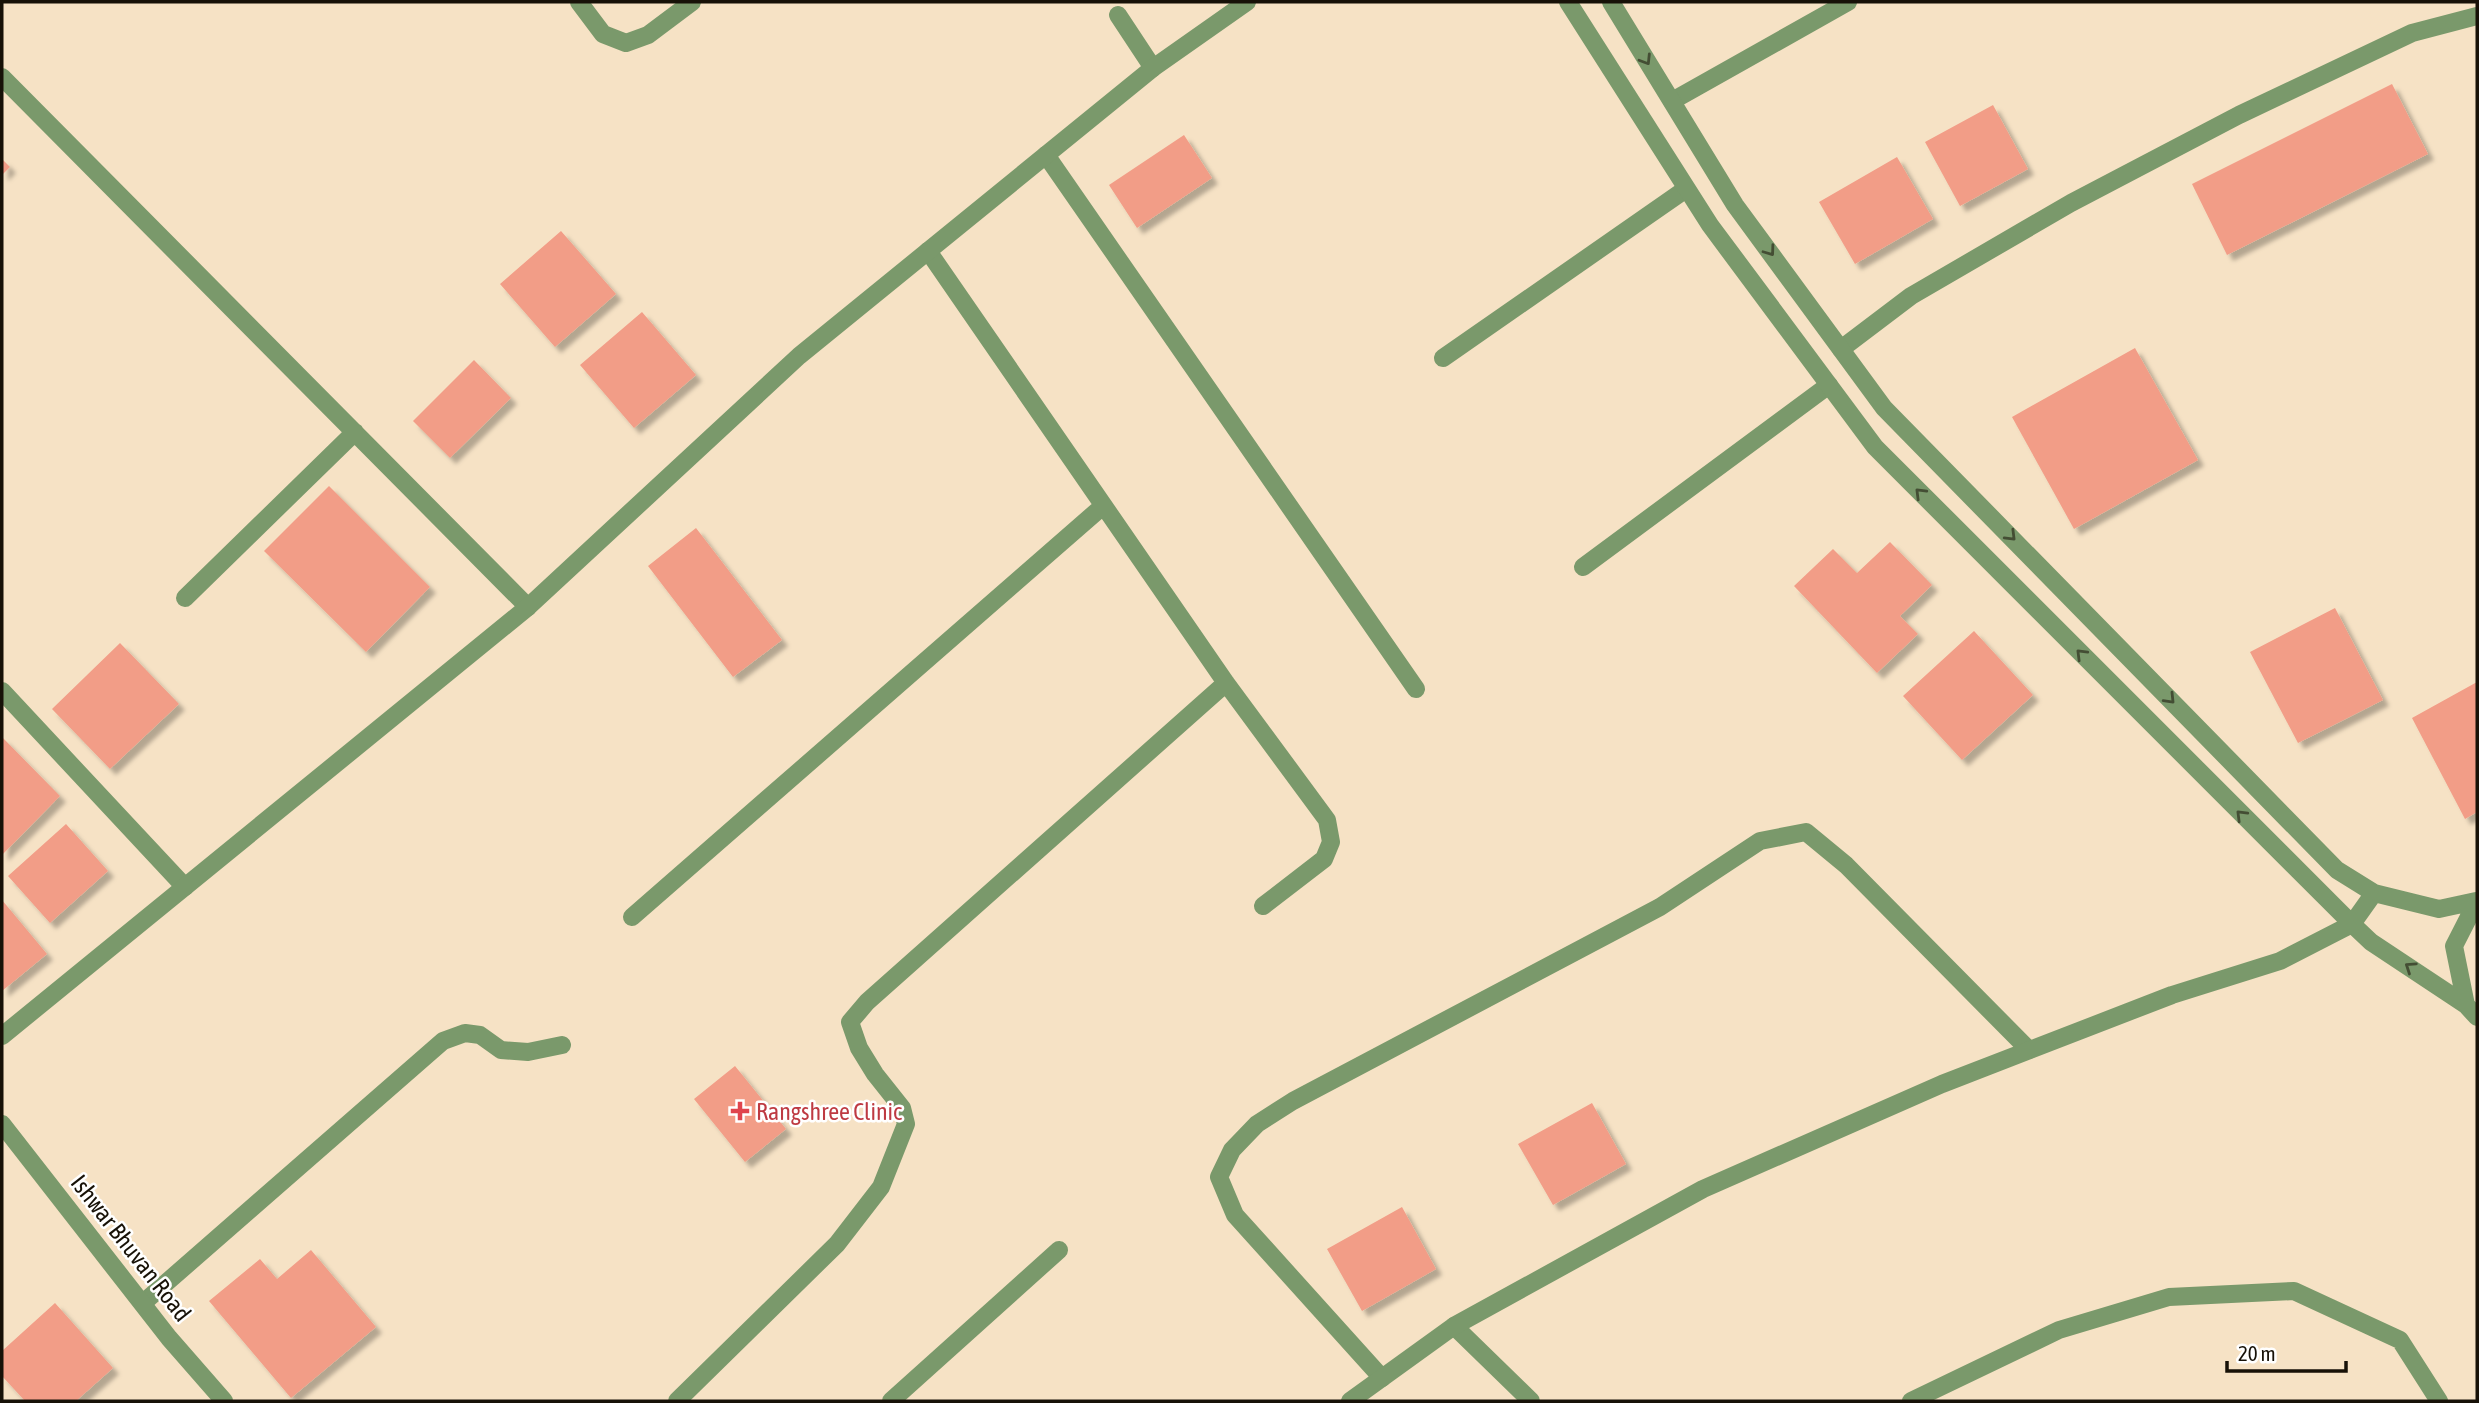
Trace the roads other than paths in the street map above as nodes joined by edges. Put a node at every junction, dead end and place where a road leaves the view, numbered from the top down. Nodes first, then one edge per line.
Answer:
1 (579, 2) edge
2 (692, 2) edge
3 (1247, 2) edge
4 (1568, 2) edge
5 (1611, 2) edge
6 (1848, 2) edge
7 (1118, 15) dead end
8 (2477, 16) edge
9 (1153, 68) junction
10 (2, 77) edge
11 (1672, 101) junction
12 (1046, 155) junction
13 (1686, 189) junction
14 (928, 251) junction
15 (1842, 349) junction
16 (1443, 358) dead end
17 (1829, 385) junction
18 (355, 432) junction
19 (1103, 506) junction
20 (1583, 567) dead end
21 (185, 598) dead end
22 (528, 607) junction
23 (1226, 683) junction
24 (1416, 689) dead end
25 (2, 691) edge
26 (185, 887) junction
27 (2374, 893) junction
28 (2477, 901) edge
29 (1263, 906) dead end
30 (632, 917) dead end
31 (2352, 924) junction
32 (2472, 1011) edge
33 (2, 1036) edge
34 (562, 1045) dead end
35 (2029, 1050) junction
36 (2, 1124) edge
37 (1059, 1250) dead end
38 (143, 1303) junction
39 (1454, 1326) junction
40 (1382, 1378) junction
41 (224, 1401) edge
42 (677, 1401) edge
43 (891, 1401) edge
44 (1350, 1401) edge
45 (1531, 1401) edge
46 (1911, 1401) edge
47 (2440, 1401) edge

1 - 2 street
3 - 9 street
4 - 13 street
5 -> 11 street
6 - 11 street
7 - 9 street
8 - 15 street
9 - 12 street
10 - 18 street
11 -> 15 street
12 - 14 street
12 - 24 street
13 - 16 street
13 - 17 street
14 - 19 street
14 - 22 street
15 -> 27 street
17 - 20 street
31 -> 17 street
18 - 21 street
18 - 22 street
19 - 23 street
19 - 30 street
22 - 26 street
23 - 29 street
23 - 42 street
25 - 26 street
26 - 33 street
27 - 28 street
27 - 31 street
28 - 32 street
32 -> 31 street
31 - 35 street
34 - 38 street
35 - 39 street
35 - 40 street
36 - 38 street, Ishwar Bhuvan Road
37 - 43 street
38 - 41 street, Ishwar Bhuvan Road
39 - 40 street
39 - 45 street
40 - 44 street
46 - 47 street

